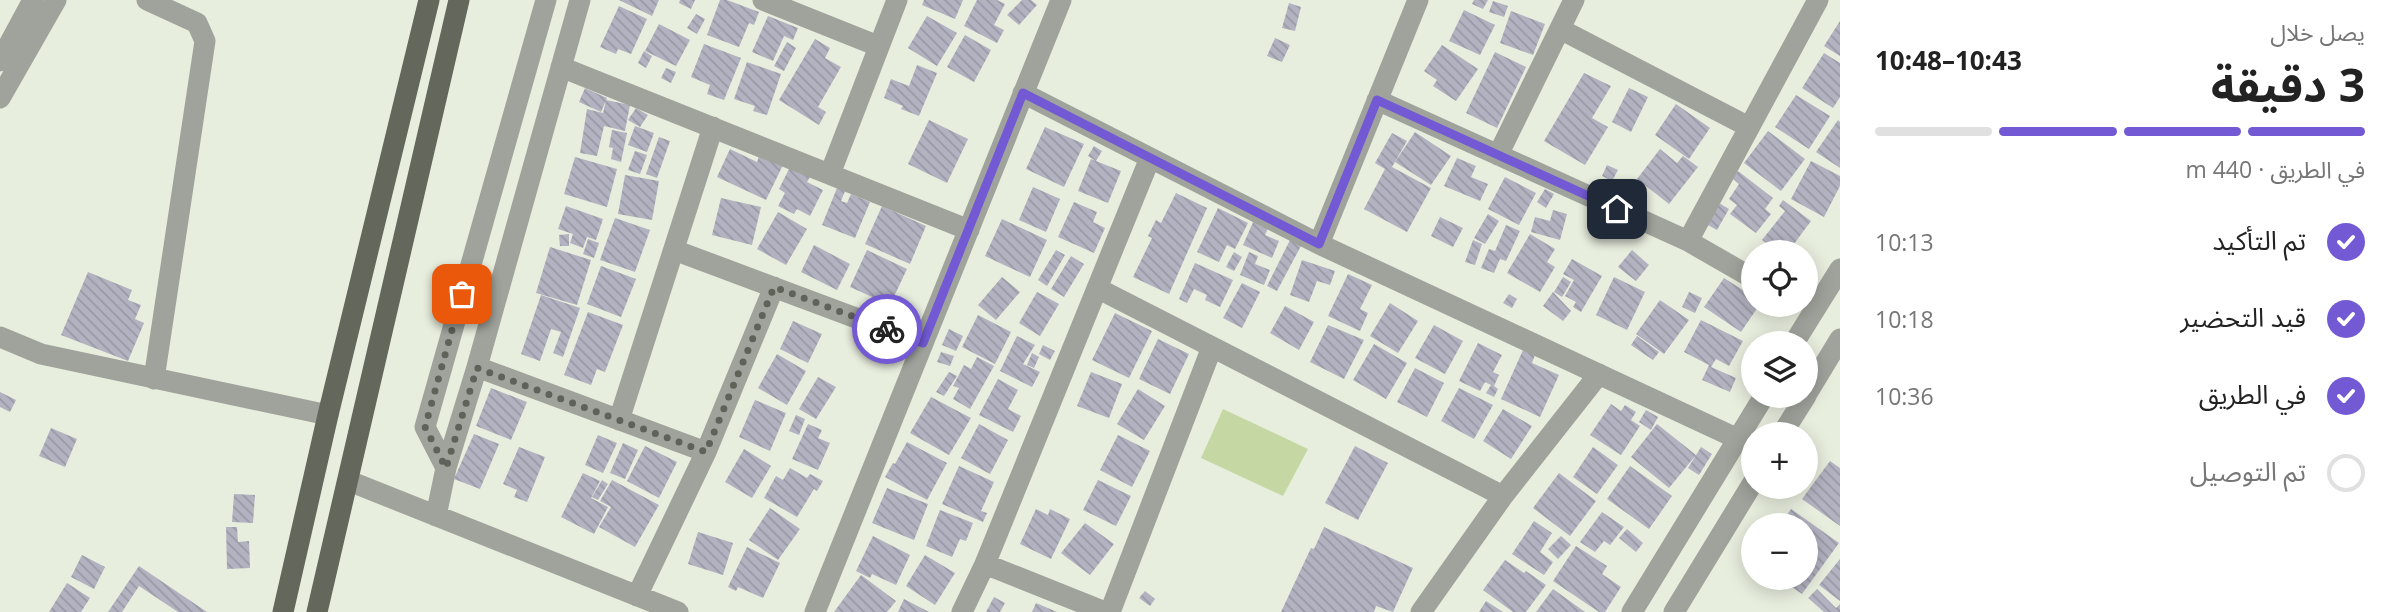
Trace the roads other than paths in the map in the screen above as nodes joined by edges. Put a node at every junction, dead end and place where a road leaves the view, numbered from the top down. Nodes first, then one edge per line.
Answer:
1 (33, 0) edge
2 (56, 0) edge
3 (147, 0) edge
4 (429, 0) edge
5 (459, 0) edge
6 (546, 0) edge
7 (580, 0) edge
8 (762, 0) edge
9 (897, 0) edge
10 (1061, 0) edge
11 (1418, 0) edge
12 (1574, 0) edge
13 (1818, 0) edge
14 (1560, 29) junction
15 (878, 46) junction
16 (0, 61) edge
17 (561, 67) junction
18 (1023, 93) junction
19 (0, 98) edge
20 (1377, 100) junction
21 (713, 127) junction
22 (1749, 127) junction
23 (1498, 155) junction
24 (1150, 158) junction
25 (830, 174) junction
26 (968, 230) junction
27 (1688, 241) junction
28 (1319, 244) junction
29 (674, 250) junction
30 (1840, 269) edge
31 (1741, 272) edge
32 (774, 287) junction
33 (1097, 288) junction
34 (1818, 294) edge
35 (0, 337) edge
36 (1840, 339) edge
37 (923, 343) junction
38 (1212, 347) junction
39 (477, 368) junction
40 (1599, 374) junction
41 (1818, 375) edge
42 (154, 379) junction
43 (1756, 408) edge
44 (328, 415) junction
45 (619, 420) junction
46 (1738, 439) junction
47 (706, 452) junction
48 (446, 468) junction
49 (349, 481) junction
50 (1503, 496) junction
51 (1743, 499) edge
52 (436, 516) junction
53 (985, 564) junction
54 (637, 596) junction
55 (282, 612) edge
56 (317, 612) edge
57 (678, 612) edge
58 (816, 612) edge
59 (962, 612) edge
60 (1105, 612) edge
61 (1111, 612) edge
62 (1421, 612) edge
63 (1632, 612) edge
64 (1674, 612) edge

1 - 16 street
2 - 19 street
3 - 42 street
4 - 44 main road
5 - 49 main road
6 - 48 street
7 - 17 street
8 - 15 street
9 - 15 street
10 - 18 street
11 - 20 street
12 - 14 street
13 - 22 street
14 - 22 street
14 - 23 street
15 - 25 street
17 - 21 street
17 - 39 street
18 - 24 street
18 - 26 street
20 - 23 street
20 - 28 street
21 - 25 street
21 - 29 street
22 - 27 street
23 - 27 street
24 - 28 street
24 - 33 street
25 - 26 street
26 - 37 street
27 - 31 street
28 - 40 street
29 - 32 street
29 - 45 street
30 - 34 street
32 - 37 street
32 - 47 street
33 - 38 street
33 - 53 street
35 - 42 street
36 - 41 street
37 - 58 street
38 - 50 street
38 - 61 street
39 - 45 street
39 - 48 street
40 - 46 street
40 - 50 street
42 - 44 street
43 - 46 street
44 - 55 main road
45 - 47 street
46 - 63 street
47 - 54 street
48 - 52 street
49 - 52 street
49 - 56 main road
50 - 62 street
51 - 64 street
52 - 54 street
53 - 59 street
53 - 60 street
54 - 57 street

